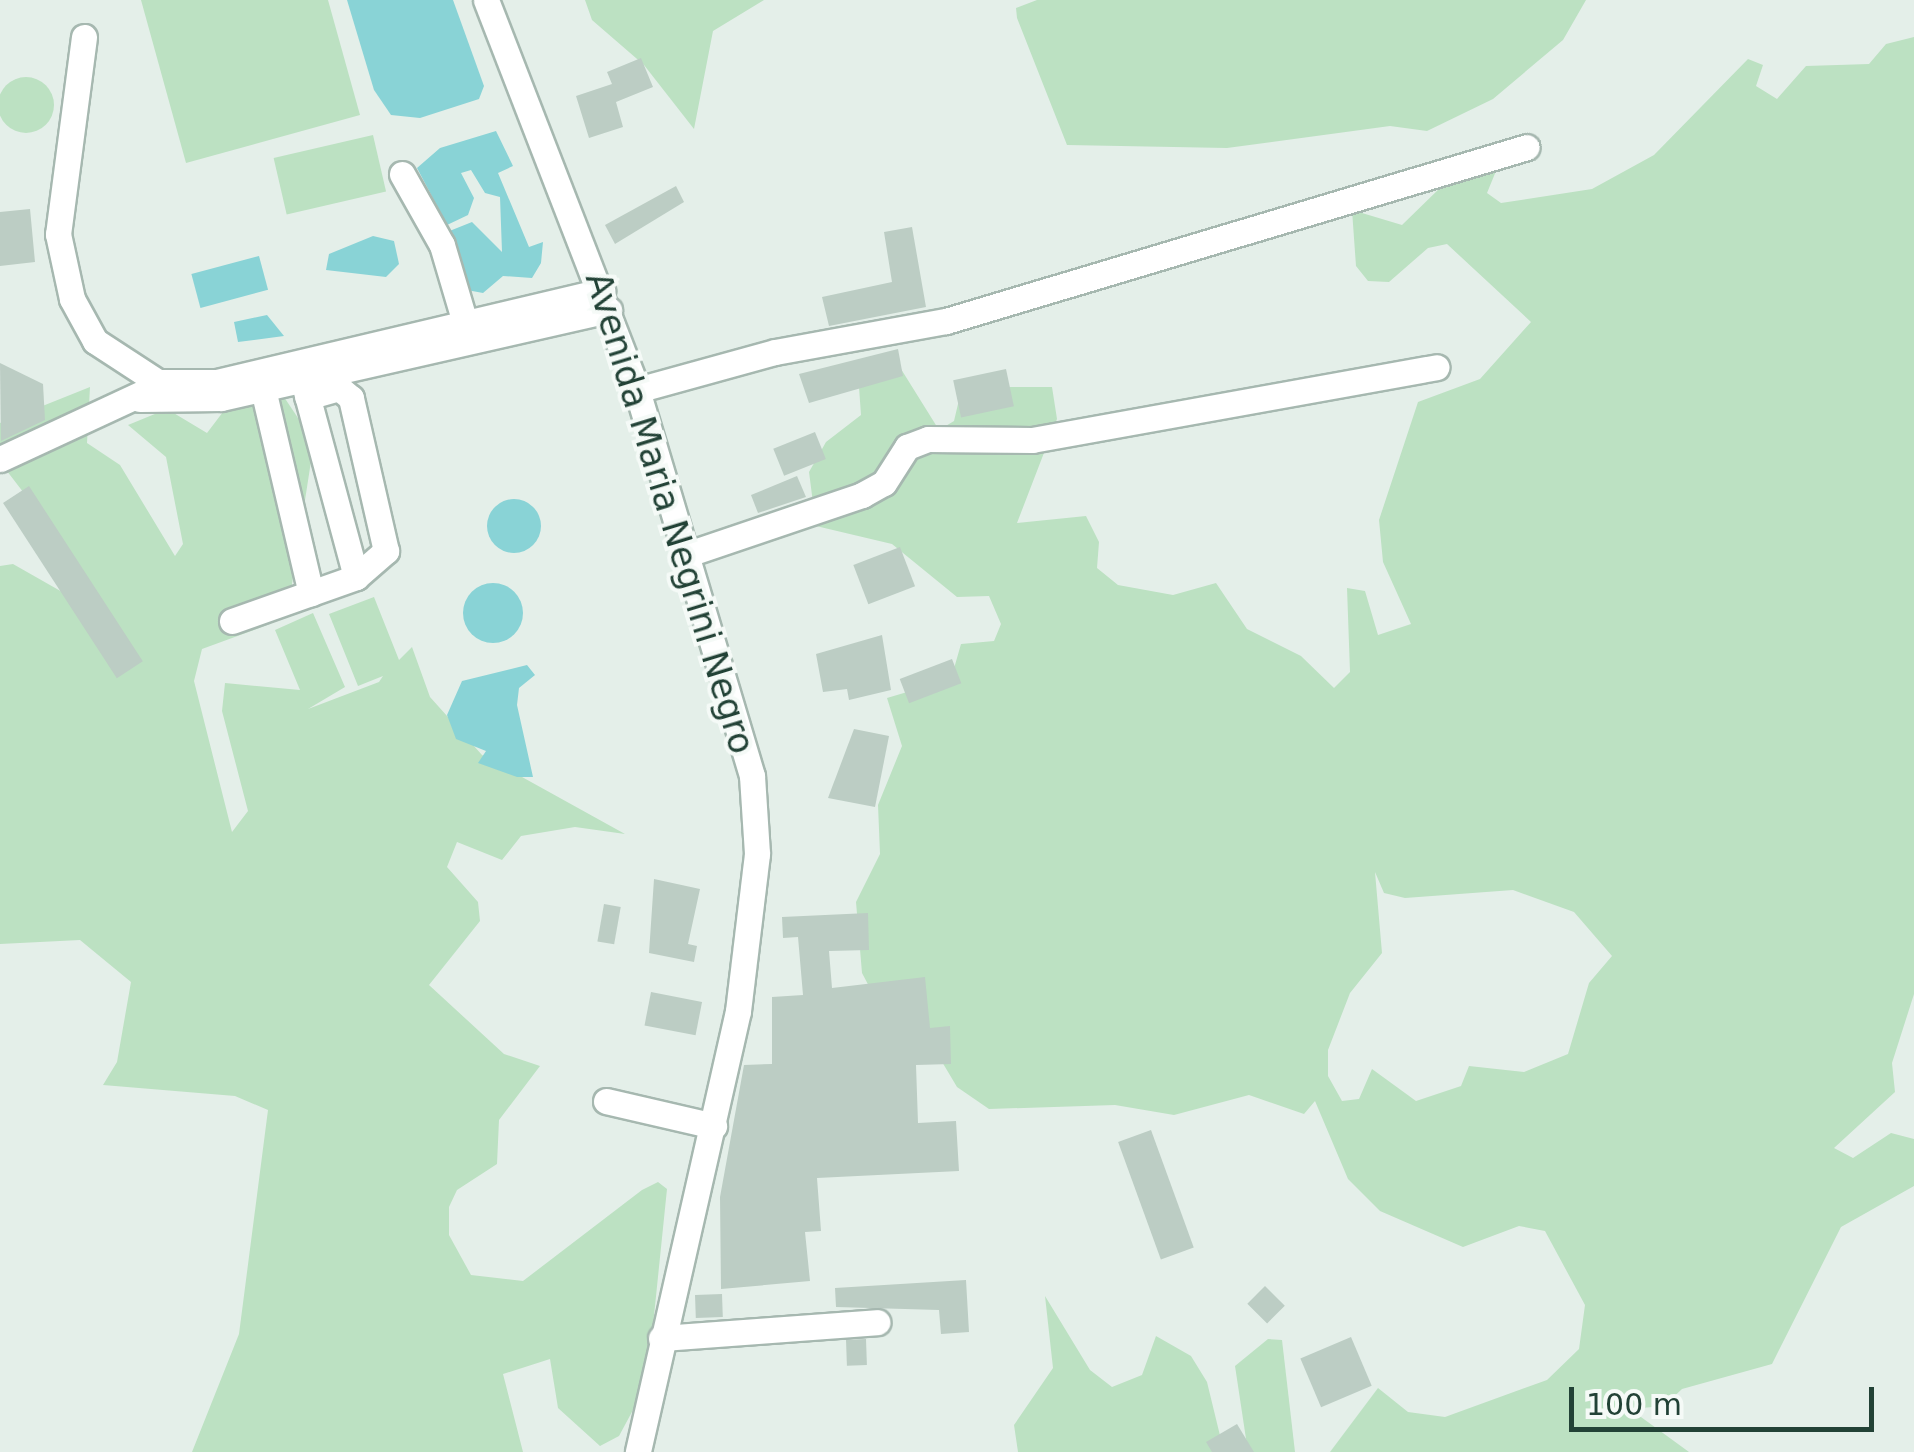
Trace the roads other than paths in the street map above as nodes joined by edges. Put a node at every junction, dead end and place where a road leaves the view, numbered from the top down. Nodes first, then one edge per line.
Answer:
1 (486, 0) edge
2 (84, 38) dead end
3 (1527, 147) dead end
4 (402, 174) dead end
5 (606, 301) junction
6 (468, 331) junction
7 (1436, 366) dead end
8 (303, 380) junction
9 (263, 389) junction
10 (637, 390) junction
11 (149, 391) junction
12 (0, 459) edge
13 (688, 554) junction
14 (356, 577) junction
15 (311, 593) junction
16 (232, 620) dead end
17 (606, 1101) dead end
18 (714, 1126) junction
19 (876, 1322) dead end
20 (661, 1338) junction
21 (638, 1452) edge

1 - 5 street, Avenida Maria Negrini Negro
2 - 11 street
3 - 10 street
4 - 6 street
5 - 6 street
5 - 10 street, Avenida Maria Negrini Negro
6 - 8 street
7 - 13 street
8 - 9 street
8 - 11 street
8 - 14 street
8 - 14 street
9 - 11 street
9 - 15 street
10 - 13 street, Avenida Maria Negrini Negro
11 - 12 street
13 - 18 street, Avenida Maria Negrini Negro
14 - 15 street
15 - 16 street
17 - 18 street
18 - 20 street, Avenida Maria Negrini Negro
19 - 20 street
20 - 21 street, Avenida Maria Negrini Negro

